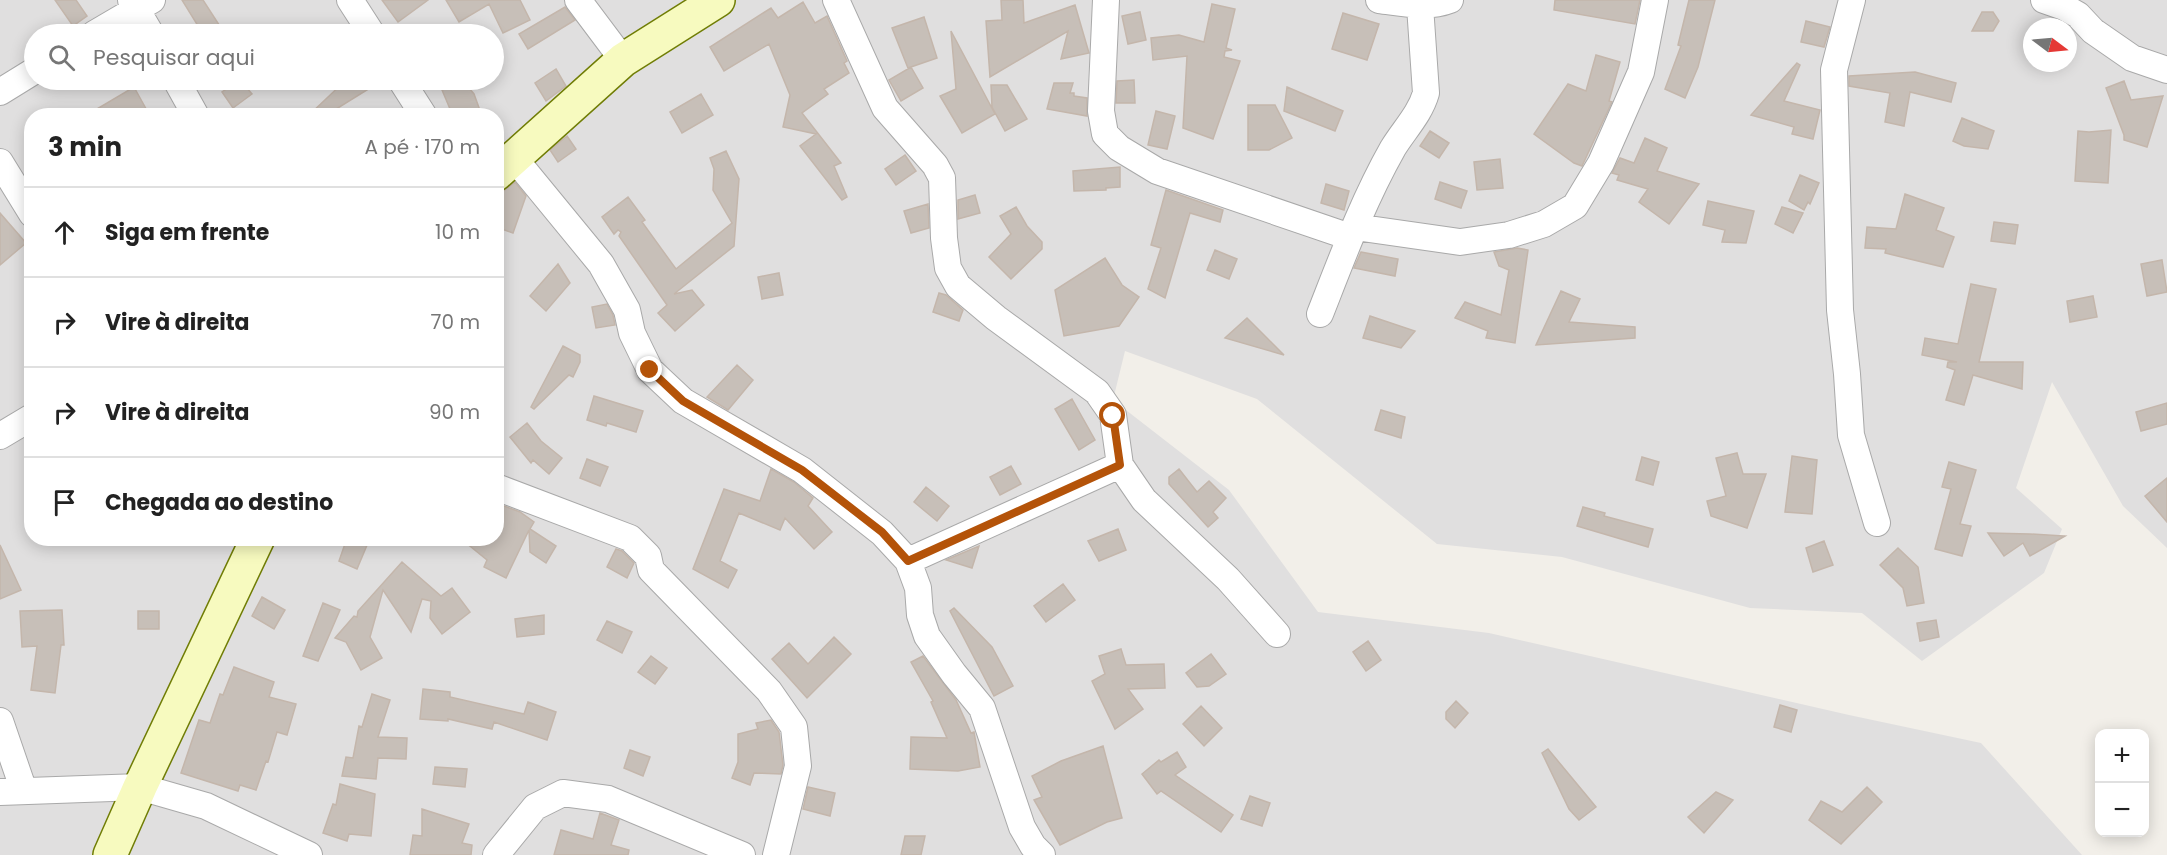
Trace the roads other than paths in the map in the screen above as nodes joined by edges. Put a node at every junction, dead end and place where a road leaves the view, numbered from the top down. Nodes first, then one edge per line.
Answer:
1 (351, 0) edge
2 (578, 0) edge
3 (718, 0) edge
4 (836, 0) edge
5 (1106, 0) edge
6 (1379, 0) edge
7 (1450, 0) edge
8 (1655, 0) edge
9 (1852, 0) edge
10 (2044, 0) edge
11 (140, 3) edge
12 (1420, 6) junction
13 (109, 24) edge
14 (147, 24) edge
15 (366, 24) edge
16 (623, 60) junction
17 (2167, 70) edge
18 (24, 77) edge
19 (182, 90) edge
20 (407, 90) edge
21 (0, 92) edge
22 (192, 108) edge
23 (419, 108) edge
24 (0, 162) edge
25 (505, 166) edge
26 (24, 201) edge
27 (1353, 232) junction
28 (1320, 314) dead end
29 (24, 422) edge
30 (0, 436) edge
31 (1120, 465) junction
32 (504, 490) edge
33 (1877, 523) dead end
34 (254, 546) edge
35 (908, 561) junction
36 (1277, 634) dead end
37 (0, 721) edge
38 (140, 787) junction
39 (12, 792) edge
40 (110, 855) edge
41 (309, 855) edge
42 (496, 855) edge
43 (742, 855) edge
44 (776, 855) edge
45 (1042, 855) edge

1 - 15 street
2 - 16 street
3 - 16 street
4 - 31 street
5 - 27 street
6 - 12 street
7 - 12 street
8 - 27 street
9 - 33 street
10 - 17 street
11 - 13 street
11 - 14 street
12 - 27 street
16 - 25 street
18 - 21 street
19 - 22 street
20 - 23 street
24 - 26 street
25 - 35 street
27 - 28 street
29 - 30 street
31 - 35 street
31 - 36 street
32 - 44 street
34 - 38 street
35 - 45 street
37 - 39 street
38 - 39 street
38 - 40 street
38 - 41 street
42 - 43 street

